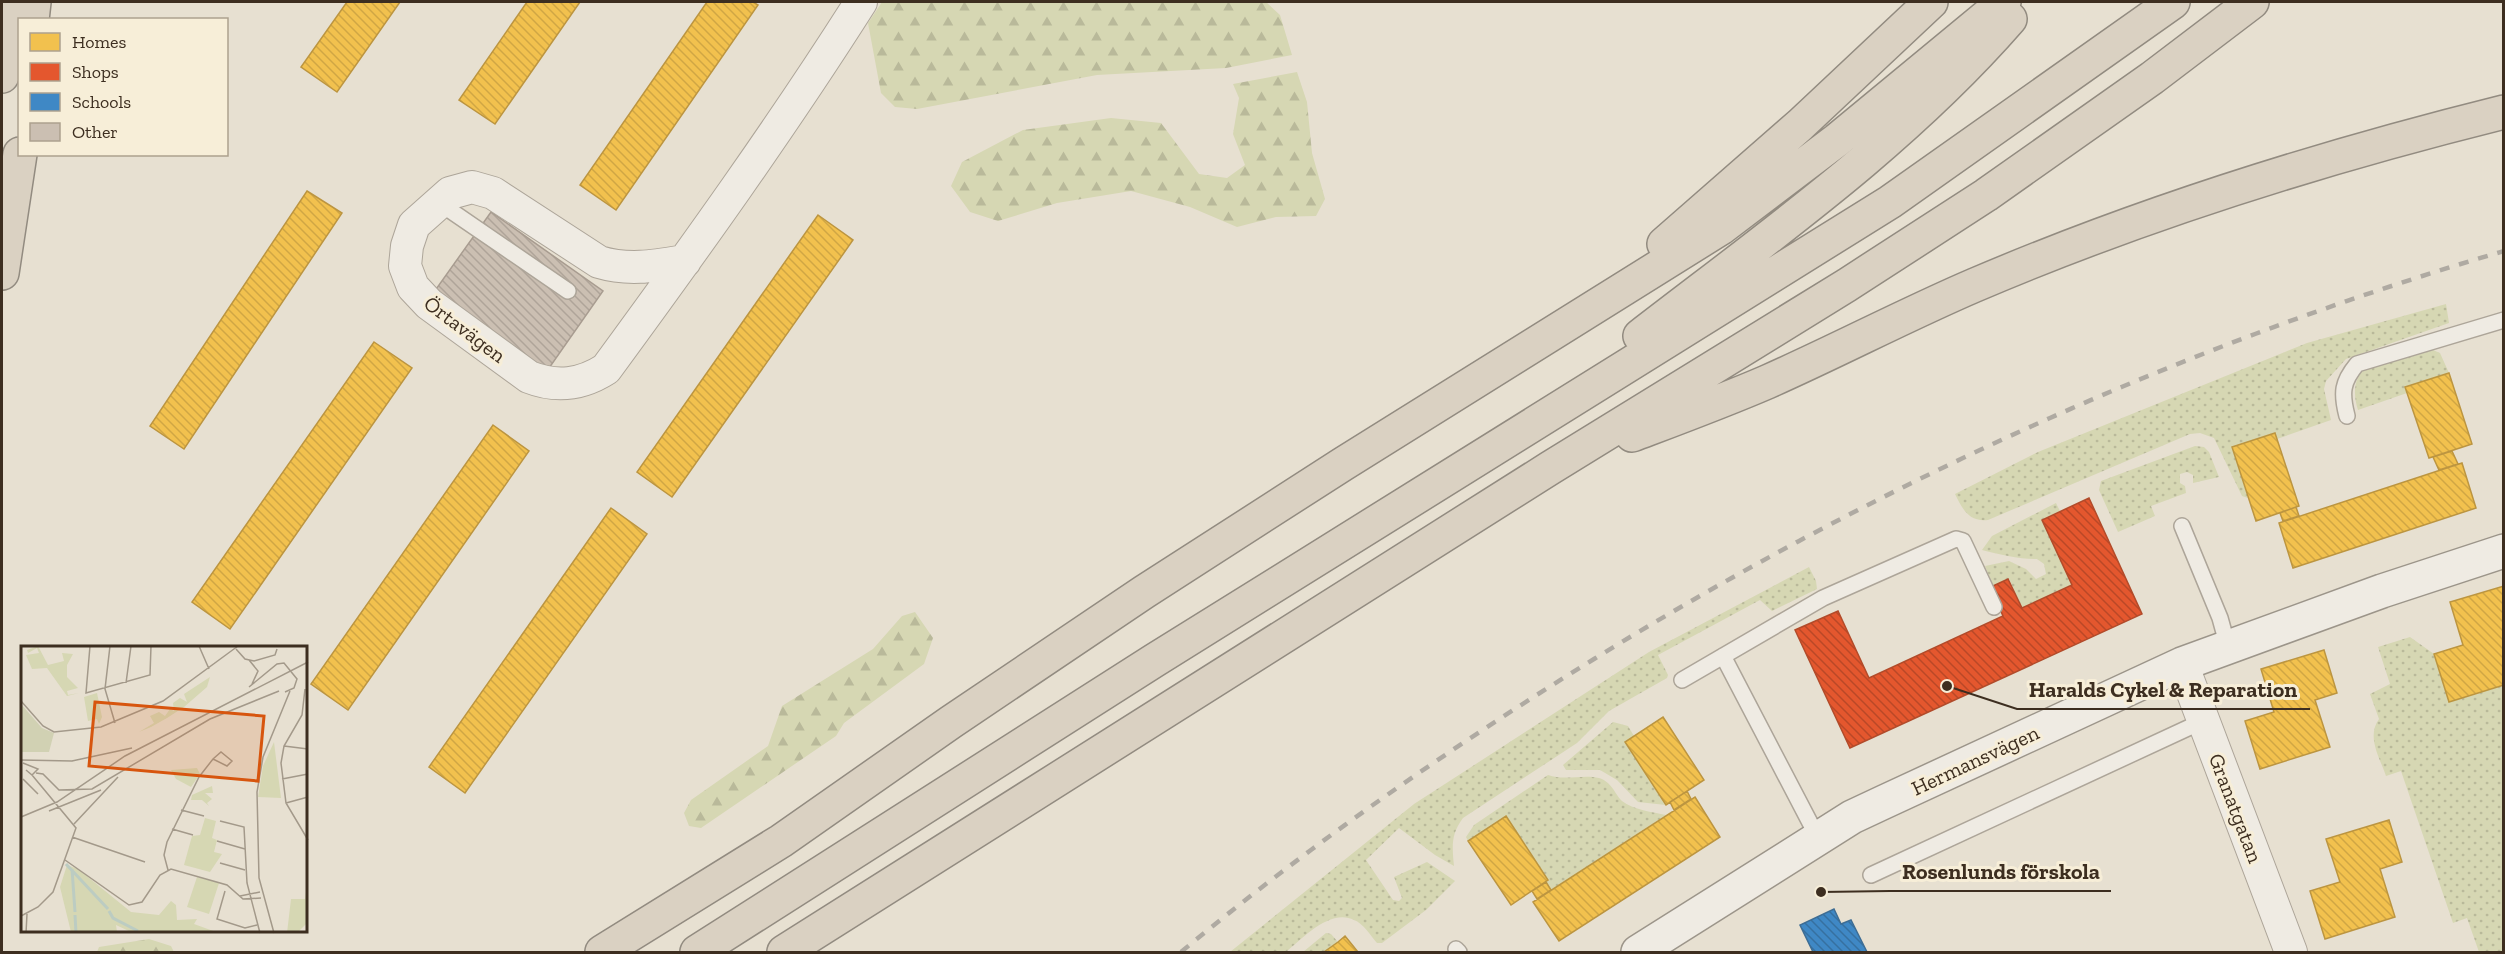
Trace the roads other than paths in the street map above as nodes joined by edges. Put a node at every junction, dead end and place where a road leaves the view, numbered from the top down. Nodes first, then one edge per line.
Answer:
1 (7, 2) edge
2 (33, 2) edge
3 (861, 2) edge
4 (1931, 2) edge
5 (2004, 2) edge
6 (2025, 2) edge
7 (2173, 2) edge
8 (2252, 2) edge
9 (32, 18) edge
10 (2, 76) edge
11 (2504, 111) edge
12 (20, 156) edge
13 (438, 202) junction
14 (685, 261) junction
15 (2, 273) edge
16 (568, 291) dead end
17 (1590, 308) junction
18 (2504, 320) edge
19 (2347, 416) dead end
20 (1497, 447) junction
21 (1550, 468) junction
22 (2182, 526) dead end
23 (2504, 551) edge
24 (1994, 607) dead end
25 (2229, 647) junction
26 (1723, 656) junction
27 (2182, 664) junction
28 (1682, 680) dead end
29 (2203, 721) junction
30 (974, 832) junction
31 (1818, 838) junction
32 (1871, 875) dead end
33 (602, 952) edge
34 (697, 952) edge
35 (784, 952) edge
36 (817, 952) edge
37 (1638, 952) edge
38 (2291, 952) edge

1 - 10 highway
2 - 9 highway
3 - 14 street, Örtavägen
4 - 17 highway
5 - 17 highway
6 - 20 highway
7 - 20 highway
8 - 21 highway
11 - 21 highway
12 - 15 highway
13 - 14 street, Örtavägen
13 - 14 street, Örtavägen
13 - 16 lane
17 - 33 highway
18 - 19 lane
20 - 34 highway
21 - 30 highway
22 - 25 lane
23 - 25 street, Hermansvägen
24 - 26 lane
25 - 27 street, Hermansvägen
26 - 28 lane
26 - 31 lane
27 - 29 street, Granatgatan
27 - 31 street, Hermansvägen
29 - 32 lane
29 - 38 street, Granatgatan
30 - 35 highway
30 - 36 highway
31 - 37 street, Hermansvägen

